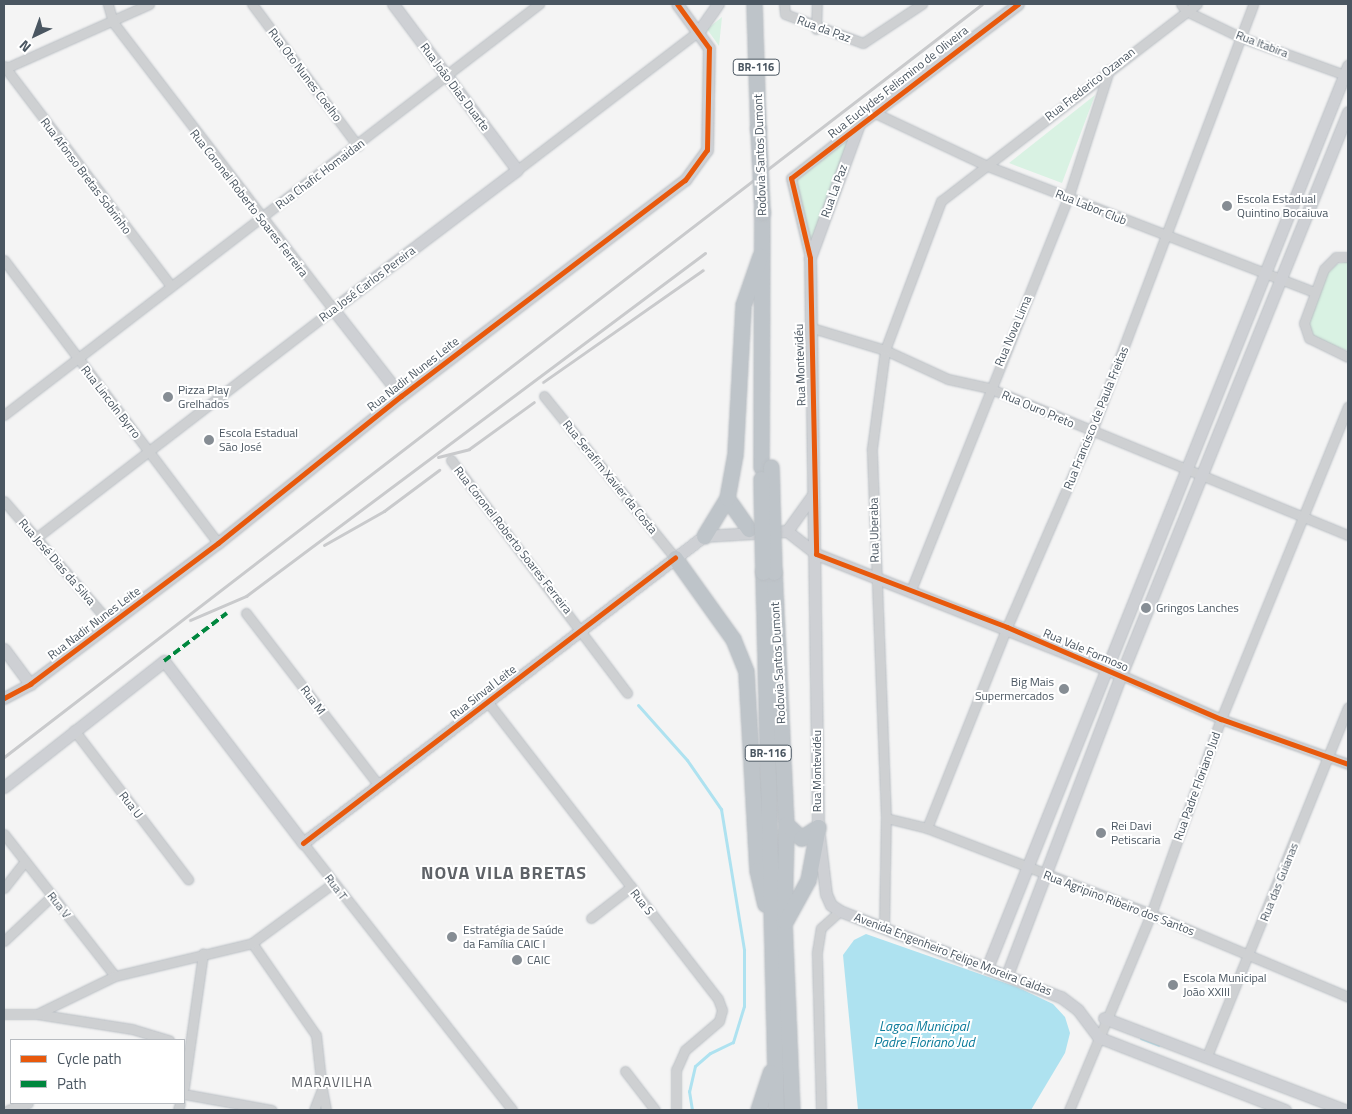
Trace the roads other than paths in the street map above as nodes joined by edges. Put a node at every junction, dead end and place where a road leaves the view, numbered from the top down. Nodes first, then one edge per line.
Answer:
1 (108, 4) edge
2 (149, 4) edge
3 (252, 4) edge
4 (393, 4) edge
5 (539, 4) edge
6 (677, 4) edge
7 (718, 4) edge
8 (754, 4) edge
9 (784, 4) edge
10 (817, 4) edge
11 (922, 4) edge
12 (1018, 4) edge
13 (1196, 4) edge
14 (1253, 4) edge
15 (1183, 8) edge
16 (113, 22) junction
17 (816, 29) junction
18 (699, 31) junction
19 (1240, 37) junction
20 (4, 68) edge
21 (1109, 69) junction
22 (1347, 72) edge
23 (449, 77) junction
24 (873, 112) junction
25 (1348, 112) edge
26 (860, 124) junction
27 (358, 146) junction
28 (985, 165) junction
29 (517, 170) junction
30 (791, 178) joint
31 (1068, 198) junction
32 (260, 219) junction
33 (1167, 237) junction
34 (761, 251) junction
35 (1348, 256) edge
36 (810, 258) junction
37 (4, 260) edge
38 (1265, 271) junction
39 (1281, 278) junction
40 (170, 285) junction
41 (1312, 291) junction
42 (333, 309) junction
43 (809, 327) junction
44 (885, 350) junction
45 (1348, 357) edge
46 (76, 358) junction
47 (989, 388) junction
48 (401, 396) junction
49 (544, 396) dead end
50 (1348, 407) edge
51 (4, 415) edge
52 (1092, 431) junction
53 (148, 451) junction
54 (451, 460) dead end
55 (1188, 469) junction
56 (1204, 475) junction
57 (814, 493) junction
58 (727, 498) junction
59 (4, 501) edge
60 (1304, 517) junction
61 (749, 530) junction
62 (787, 531) junction
63 (1348, 535) edge
64 (704, 536) junction
65 (36, 538) junction
66 (218, 543) junction
67 (816, 554) junction
68 (675, 558) junction
69 (768, 572) junction
70 (874, 575) junction
71 (911, 590) junction
72 (246, 613) dead end
73 (110, 623) junction
74 (1007, 627) junction
75 (582, 629) junction
76 (4, 649) edge
77 (1104, 668) junction
78 (1121, 675) junction
79 (30, 684) junction
80 (627, 693) dead end
81 (4, 698) edge
82 (487, 701) junction
83 (1348, 708) edge
84 (1221, 719) junction
85 (74, 730) junction
86 (1330, 756) junction
87 (1348, 764) edge
88 (379, 786) junction
89 (4, 787) edge
90 (886, 818) junction
91 (786, 824) junction
92 (818, 827) junction
93 (927, 828) junction
94 (4, 834) edge
95 (303, 843) junction
96 (25, 861) junction
97 (1026, 867) junction
98 (1043, 873) junction
99 (188, 879) dead end
100 (332, 884) junction
101 (631, 887) junction
102 (4, 888) edge
103 (52, 896) junction
104 (840, 910) junction
105 (1151, 914) junction
106 (591, 918) dead end
107 (784, 923) junction
108 (884, 928) junction
109 (772, 934) junction
110 (4, 941) edge
111 (252, 943) junction
112 (203, 953) junction
113 (1249, 954) junction
114 (988, 968) junction
115 (1007, 975) junction
116 (115, 976) junction
117 (1348, 997) edge
118 (4, 1014) edge
119 (37, 1014) junction
120 (1104, 1018) junction
121 (1087, 1020) junction
122 (132, 1029) junction
123 (1098, 1037) junction
124 (130, 1039) edge
125 (165, 1039) edge
126 (187, 1046) edge
127 (774, 1053) junction
128 (1207, 1056) junction
129 (625, 1071) dead end
130 (185, 1073) edge
131 (322, 1088) junction
132 (185, 1094) edge
133 (25, 1104) edge
134 (244, 1106) edge
135 (8, 1110) edge
136 (272, 1110) edge
137 (314, 1110) edge
138 (326, 1110) edge
139 (512, 1110) edge
140 (655, 1110) edge
141 (676, 1110) edge
142 (758, 1110) edge
143 (776, 1110) edge
144 (792, 1110) edge
145 (821, 1110) edge
146 (1069, 1110) edge
147 (1285, 1110) edge
148 (1345, 1110) edge

1 - 16 street, Rua Coronel Roberto Soares Ferreira
2 - 16 street
3 - 27 street, Rua Oto Nunes Coelho
4 - 23 street, Rua João Dias Duarte
5 - 23 street, Rua Chafic Homaidan
6 - 18 street, Rua Nadir Nunes Leite
7 - 18 street
8 - 34 highway, Rodovia Santos Dumont / BR-116, bridge
9 - 17 street, Rua da Paz
10 - 17 street
11 - 17 street, Rua da Paz
12 - 24 street, Rua Euclydes Felismino de Oliveira
13 - 15 street, Rua Frederico Ozanan
14 - 19 street, Rua Francisco de Paula Freitas
15 - 19 street, Rua Itabira
15 - 21 street, Rua Frederico Ozanan
16 - 20 street
16 - 32 street, Rua Coronel Roberto Soares Ferreira
18 - 29 street, Rua José Carlos Pereira
18 - 48 street, Rua Nadir Nunes Leite
19 - 22 street, Rua Itabira
19 - 33 street, Rua Francisco de Paula Freitas
20 - 40 street, Rua Afonso Bretas Sobrinho
21 - 28 street, Rua Frederico Ozanan
21 - 31 street, Rua Nova Lima
22 - 38 street
23 - 27 street, Rua Chafic Homaidan
23 - 29 street, Rua João Dias Duarte
24 - 26 street, Rua Euclydes Felismino de Oliveira
24 - 28 street, Rua Labor Club
25 - 39 street
26 - 30 street, Rua Euclydes Felismino de Oliveira
26 - 36 street, Rua La Paz
27 - 32 street, Rua Chafic Homaidan
28 - 31 street, Rua Labor Club
28 - 44 street, Rua Uberaba
29 - 42 street, Rua José Carlos Pereira
30 - 36 street, Rua Montevidéu
31 - 33 street, Rua Labor Club
31 - 47 street, Rua Nova Lima
32 - 40 street, Rua Chafic Homaidan
32 - 42 street, Rua Coronel Roberto Soares Ferreira
33 - 38 street, Rua Labor Club
33 - 52 street, Rua Francisco de Paula Freitas
34 - 58 highway
34 - 69 highway, Rodovia Santos Dumont / BR-116, bridge
35 - 41 street
36 - 43 street, Rua Montevidéu
37 - 46 street, Rua Lincoln Byrro
38 - 39 street, Rua Labor Club
38 - 55 street
39 - 41 street, Rua Labor Club
39 - 56 street
40 - 46 street, Rua Chafic Homaidan
41 - 45 street
42 - 48 street, Rua Coronel Roberto Soares Ferreira
42 - 53 street, Rua José Carlos Pereira
43 - 44 street, Rua Ouro Preto
43 - 57 street, Rua Montevidéu
44 - 47 street, Rua Ouro Preto
44 - 70 street, Rua Uberaba
46 - 51 street, Rua Chafic Homaidan
46 - 53 street, Rua Lincoln Byrro
47 - 52 street, Rua Ouro Preto
47 - 71 street, Rua Nova Lima
48 - 66 street, Rua Nadir Nunes Leite
49 - 68 street, Rua Serafim Xavier da Costa
50 - 60 street, Rua Padre Floriano Jud
52 - 55 street, Rua Ouro Preto
52 - 74 street, Rua Francisco de Paula Freitas
53 - 65 street, Rua José Carlos Pereira
53 - 66 street, Rua Lincoln Byrro
54 - 75 street, Rua Coronel Roberto Soares Ferreira
55 - 56 street, Rua Ouro Preto
55 - 77 street
56 - 60 street, Rua Ouro Preto
56 - 78 street
57 - 62 street
57 - 67 street, Rua Montevidéu
58 - 61 highway
58 - 64 highway
59 - 65 street, Rua José Dias da Silva
60 - 63 street, Rua Ouro Preto
60 - 84 street, Rua Padre Floriano Jud
61 - 62 street, Rua Sinval Leite
61 - 64 street, Rua Sinval Leite
62 - 67 street, Rua Vale Formoso
64 - 68 street, Rua Sinval Leite
65 - 73 street, Rua José Dias da Silva
66 - 73 street, Rua Nadir Nunes Leite
67 - 70 street, Rua Vale Formoso
67 - 92 street, Rua Montevidéu
68 - 75 street, Rua Sinval Leite
68 - 109 highway
69 - 91 highway, Rodovia Santos Dumont / BR-116
69 - 109 highway, Rodovia Santos Dumont / BR-116
70 - 71 street, Rua Vale Formoso
70 - 90 street, Rua Uberaba
71 - 74 street, Rua Vale Formoso
72 - 88 street, Rua M
73 - 79 street, Rua Nadir Nunes Leite
74 - 77 street, Rua Vale Formoso
74 - 93 street, Rua Francisco de Paula Freitas
75 - 80 street, Rua Coronel Roberto Soares Ferreira
75 - 82 street, Rua Sinval Leite
76 - 79 street
77 - 78 street, Rua Vale Formoso
77 - 97 street
78 - 84 street, Rua Vale Formoso
78 - 98 street
79 - 81 street, Rua Nadir Nunes Leite
82 - 88 street, Rua Sinval Leite
82 - 101 street, Rua S
83 - 86 street, Rua das Guianas
84 - 86 street, Rua Vale Formoso
84 - 105 street, Rua Padre Floriano Jud
85 - 89 street
85 - 95 street, Rua T
85 - 99 street, Rua U
86 - 87 street, Rua Vale Formoso
86 - 113 street, Rua das Guianas
88 - 95 street, Rua Sinval Leite
90 - 93 street, Rua Agripino Ribeiro dos Santos
90 - 108 street, Rua Uberaba
91 - 92 highway
91 - 107 highway, Rodovia Santos Dumont / BR-116
92 - 104 street, Rua Montevidéu
92 - 107 highway
93 - 97 street, Rua Agripino Ribeiro dos Santos
94 - 96 street, Rua V
95 - 100 street, Rua T
96 - 102 street
96 - 103 street, Rua V
97 - 98 street, Rua Agripino Ribeiro dos Santos
97 - 114 street
98 - 105 street, Rua Agripino Ribeiro dos Santos
98 - 115 street
100 - 111 street
100 - 139 street, Rua T
101 - 106 street
101 - 141 street, Rua S
103 - 110 street
103 - 116 street, Rua V
104 - 108 street, Avenida Engenheiro Felipe Moreira Caldas
104 - 145 street
105 - 113 street, Rua Agripino Ribeiro dos Santos
105 - 120 street, Rua Padre Floriano Jud
107 - 144 highway, Rodovia Santos Dumont / BR-116
108 - 114 street, Avenida Engenheiro Felipe Moreira Caldas
109 - 127 highway, Rodovia Santos Dumont / BR-116
111 - 112 street
111 - 131 street
112 - 116 street
112 - 126 street
113 - 117 street, Rua Agripino Ribeiro dos Santos
113 - 128 street, Rua das Guianas
114 - 115 street, Avenida Engenheiro Felipe Moreira Caldas
115 - 121 street, Avenida Engenheiro Felipe Moreira Caldas
116 - 119 street
118 - 119 street
119 - 122 street
120 - 121 street
120 - 123 street, Rua Padre Floriano Jud
120 - 128 street
121 - 123 street, Avenida Engenheiro Felipe Moreira Caldas
122 - 124 street
122 - 125 street
123 - 146 street, Rua Padre Floriano Jud
123 - 147 street
126 - 130 street
127 - 142 highway
127 - 143 highway, Rodovia Santos Dumont / BR-116
128 - 148 street
129 - 140 street
131 - 137 street
131 - 138 street
132 - 134 street
133 - 135 street
134 - 136 street

